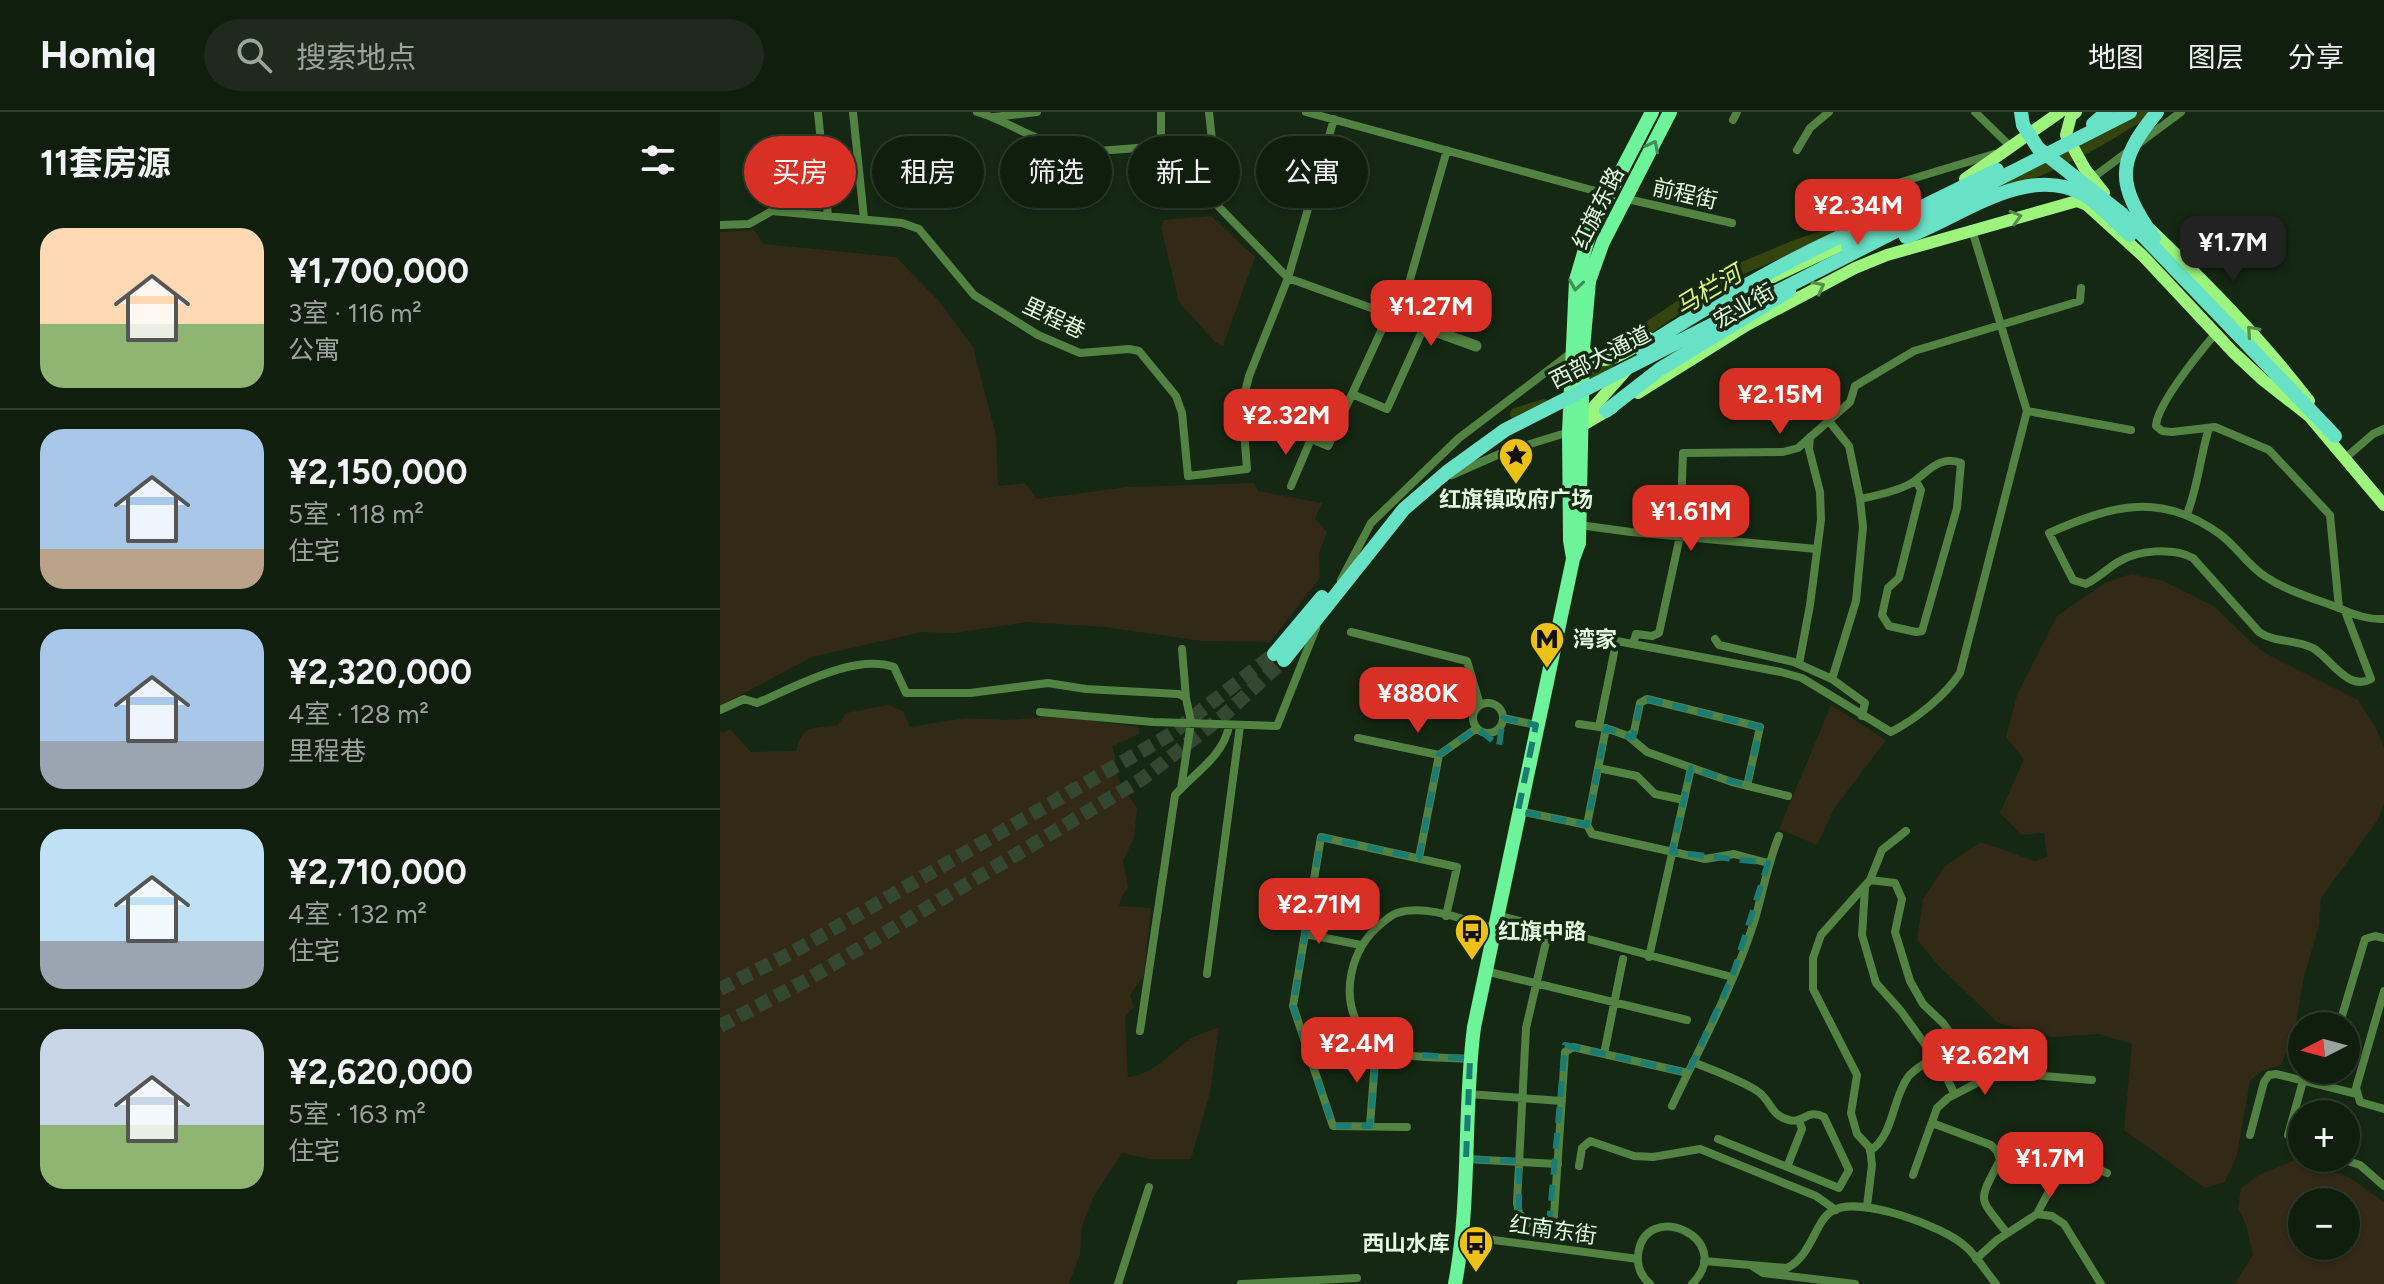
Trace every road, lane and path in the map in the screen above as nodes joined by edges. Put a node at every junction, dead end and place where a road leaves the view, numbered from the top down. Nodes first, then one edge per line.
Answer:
1 (818, 112) edge
2 (853, 112) edge
3 (977, 112) edge
4 (1037, 112) edge
5 (1161, 112) edge
6 (1209, 112) edge
7 (1306, 112) edge
8 (1652, 112) edge
9 (1670, 112) edge
10 (1829, 112) edge
11 (1975, 112) edge
12 (2021, 112) edge
13 (2109, 112) edge
14 (2130, 112) edge
15 (2157, 112) edge
16 (2181, 112) edge
17 (2069, 113) edge
18 (1320, 114) edge
19 (993, 117) junction
20 (1334, 119) junction
21 (2038, 130) junction
22 (2069, 141) junction
23 (1447, 150) junction
24 (1797, 150) dead end
25 (2003, 153) junction
26 (2088, 174) junction
27 (1957, 190) junction
28 (1608, 195) junction
29 (1626, 199) junction
30 (1842, 200) dead end
31 (2068, 202) junction
32 (828, 216) junction
33 (864, 219) junction
34 (1732, 223) dead end
35 (1881, 224) junction
36 (720, 225) edge
37 (1972, 230) junction
38 (2158, 253) junction
39 (1887, 255) junction
40 (1841, 259) junction
41 (1812, 274) junction
42 (1288, 278) junction
43 (2081, 288) dead end
44 (2212, 310) junction
45 (1394, 316) junction
46 (2001, 326) junction
47 (1424, 327) junction
48 (2215, 334) junction
49 (1645, 344) junction
50 (1476, 346) dead end
51 (1575, 354) junction
52 (2270, 368) junction
53 (1245, 390) junction
54 (1352, 394) junction
55 (1606, 411) junction
56 (2027, 411) junction
57 (2309, 416) junction
58 (1828, 420) junction
59 (1577, 423) junction
60 (2209, 428) junction
61 (2384, 429) edge
62 (2131, 430) dead end
63 (2335, 436) junction
64 (1810, 437) junction
65 (1311, 439) junction
66 (2350, 454) junction
67 (1916, 481) junction
68 (1291, 486) dead end
69 (2384, 493) edge
70 (1396, 499) junction
71 (1860, 499) junction
72 (2384, 505) edge
73 (2187, 514) junction
74 (1576, 524) junction
75 (1680, 536) junction
76 (1817, 549) junction
77 (2342, 610) junction
78 (2384, 619) edge
79 (1351, 632) dead end
80 (1601, 638) dead end
81 (1715, 639) dead end
82 (1633, 644) junction
83 (1182, 649) dead end
84 (1614, 653) dead end
85 (1799, 664) junction
86 (1832, 679) junction
87 (1186, 698) junction
88 (1480, 705) junction
89 (720, 710) edge
90 (1040, 712) dead end
91 (1862, 716) junction
92 (1503, 718) junction
93 (1191, 722) junction
94 (1579, 724) dead end
95 (1536, 725) junction
96 (1229, 726) junction
97 (1240, 726) junction
98 (1477, 728) junction
99 (1602, 728) junction
100 (1628, 736) junction
101 (1358, 738) dead end
102 (1439, 755) junction
103 (1598, 768) junction
104 (1691, 768) junction
105 (1747, 786) junction
106 (1181, 789) junction
107 (1788, 796) dead end
108 (1684, 800) junction
109 (1518, 811) junction
110 (1587, 825) junction
111 (1906, 831) dead end
112 (1779, 836) dead end
113 (1672, 852) junction
114 (1419, 858) junction
115 (1768, 863) junction
116 (1868, 883) junction
117 (1446, 916) junction
118 (1494, 921) junction
119 (1549, 929) junction
120 (1305, 934) junction
121 (2384, 938) edge
122 (1361, 945) junction
123 (1649, 957) junction
124 (1623, 959) dead end
125 (1485, 971) junction
126 (1207, 974) dead end
127 (1732, 977) junction
128 (1536, 985) junction
129 (2384, 991) edge
130 (1614, 1003) junction
131 (2343, 1012) edge
132 (1687, 1020) dead end
133 (1140, 1031) dead end
134 (1376, 1047) junction
135 (1604, 1054) junction
136 (1934, 1057) junction
137 (1470, 1059) junction
138 (1693, 1062) junction
139 (1942, 1068) junction
140 (1688, 1073) junction
141 (2288, 1077) edge
142 (2092, 1080) dead end
143 (2317, 1084) edge
144 (2322, 1085) joint
145 (1953, 1091) dead end
146 (1468, 1094) junction
147 (2357, 1094) junction
148 (1522, 1098) junction
149 (1562, 1101) junction
150 (1672, 1106) dead end
151 (2384, 1109) edge
152 (1799, 1120) junction
153 (1932, 1123) junction
154 (1370, 1126) junction
155 (1407, 1127) dead end
156 (2250, 1135) dead end
157 (1718, 1139) dead end
158 (1870, 1151) junction
159 (1466, 1159) junction
160 (1519, 1161) junction
161 (1558, 1164) junction
162 (2360, 1165) edge
163 (1579, 1166) dead end
164 (1787, 1167) junction
165 (2107, 1173) dead end
166 (1913, 1175) dead end
167 (2384, 1186) edge
168 (1149, 1187) dead end
169 (1867, 1206) junction
170 (1836, 1210) junction
171 (2037, 1214) junction
172 (2007, 1233) junction
173 (1463, 1236) junction
174 (1638, 1259) junction
175 (1976, 1259) junction
176 (1704, 1261) junction
177 (1751, 1265) junction
178 (1357, 1278) dead end
179 (1802, 1281) edge
180 (1833, 1283) edge
181 (1118, 1284) edge
182 (1241, 1284) edge
183 (1455, 1284) edge
184 (1650, 1284) edge
185 (1692, 1284) edge
186 (1855, 1284) edge
187 (1996, 1284) edge
188 (2101, 1284) edge

1 - 32 street
2 - 33 street
3 - 19 street
4 - 19 street
5 - 19 street
6 - 42 street
7 - 18 street, 前程街
8 - 28 main road, 红旗东路
29 -> 9 main road, 红旗东路
10 - 24 street
11 - 25 street
12 - 38 highway, bridge
13 - 27 highway, 西部大通道, bridge
14 - 40 highway, 西部大通道, bridge
15 - 44 highway, bridge
16 - 26 street
17 - 21 main road, 宏业街
17 - 22 main road
18 - 20 street, 前程街
20 - 23 street, 前程街
20 - 42 street, 里程巷
21 - 22 main road
21 - 25 main road, 宏业街
22 - 26 main road
23 - 28 street, 前程街
23 - 45 street
25 - 30 street
25 - 35 main road, 宏业街, bridge
26 - 31 main road
63 -> 26 main road
27 - 41 highway, 西部大通道, bridge
27 - 49 highway, bridge
28 - 29 street, 前程街
28 -> 51 main road, 红旗东路
29 - 34 street, 前程街
29 - 51 main road, 红旗东路
37 -> 31 main road, 宏业街
31 - 48 main road, 宏业街
32 - 33 street, 里程巷
32 - 36 street, 里程巷
33 - 53 street, 里程巷
35 - 39 main road
35 - 49 main road, 宏业街
37 - 39 main road, 宏业街
37 - 46 street
38 - 40 highway, bridge
38 - 44 highway, bridge
55 -> 39 main road, 宏业街
40 - 41 highway, 西部大通道, bridge
41 - 55 highway, bridge
42 - 45 street
42 - 53 street, 里程巷
43 - 46 street
44 - 52 highway, bridge
45 - 47 street
45 - 54 street
46 - 56 street
46 - 58 street
47 - 50 street
47 - 54 street
48 - 57 main road
48 - 60 street
49 - 51 main road, 宏业街
49 - 59 main road, bridge
51 - 59 main road, 红旗东路
51 - 70 street
52 - 57 highway
52 - 63 highway
53 - 65 street
54 - 65 street
55 - 59 main road, 宏业街
56 - 62 street
56 - 91 street
57 - 72 main road
58 - 64 street
58 - 71 street
59 - 70 street
59 - 74 main road
60 - 73 street
60 - 77 street
61 - 66 street
63 - 66 main road
64 - 75 street
64 - 76 street
65 - 68 street
66 - 69 main road
67 - 67 street
67 - 71 street
70 - 97 street
71 - 86 street
73 - 77 street
73 - 77 street
74 - 75 street
74 - 95 main road
75 - 76 street
75 - 82 street
76 - 85 street
77 - 78 street
79 - 88 street
80 - 82 street
81 - 85 street
82 - 91 street
83 - 87 street
84 - 99 street
85 - 86 street
86 - 91 street
87 - 89 street
87 - 93 street
88 - 92 street
88 - 98 street
90 - 93 street
92 - 95 street
92 - 98 street
93 - 96 street
93 - 106 street
94 - 99 street
95 - 109 main road
96 - 97 street
96 - 106 street
97 - 126 street
98 - 102 street
99 - 100 street
99 - 103 street
100 - 104 street
100 - 105 street
101 - 102 street
102 - 114 street
103 - 108 street
103 - 110 street
104 - 105 street
104 - 108 street
105 - 107 street
106 - 133 street
108 - 113 street
109 - 110 street
109 - 118 main road
110 - 113 street
111 - 116 street
112 - 115 street
113 - 115 street
113 - 123 street
114 - 117 street
114 - 120 street
115 - 127 street
116 - 136 street
116 - 139 street
116 - 158 street
117 - 118 street
117 - 122 street
118 - 119 street
118 - 125 main road
119 - 123 street
119 - 128 street
120 - 122 street
120 - 154 street
121 - 131 street
122 - 134 street
123 - 127 street
124 - 130 street
125 - 128 street
125 - 137 main road
127 - 138 street
128 - 130 street
128 - 148 street
129 - 147 street
130 - 132 street
130 - 135 street
134 - 137 street
134 - 154 street
135 - 140 street
135 - 149 street
136 - 139 street
136 - 158 street
137 - 146 main road
138 - 140 street
138 - 152 street
139 - 145 street
140 - 150 street
141 - 156 street
142 - 153 street
143 - 144 street
144 - 147 street
146 - 148 street
146 - 159 main road
147 - 151 street
148 - 149 street
148 - 160 street
149 - 161 street
152 - 164 street
152 - 164 street
153 - 166 street
153 - 172 street
154 - 155 street
157 - 164 street
158 - 169 street
159 - 160 street
159 - 173 main road
160 - 161 street
160 - 161 street
162 - 167 street
163 - 170 street
165 - 171 street
168 - 181 street
169 - 170 street
169 - 175 street
170 - 177 street
171 - 172 street
171 - 188 street
172 - 175 street
173 - 174 street, 红南东街
173 - 183 main road
174 - 176 street
174 - 184 street
175 - 187 street
176 - 177 street
176 - 185 street
177 - 179 street
178 - 182 street
179 - 180 street
180 - 186 street

